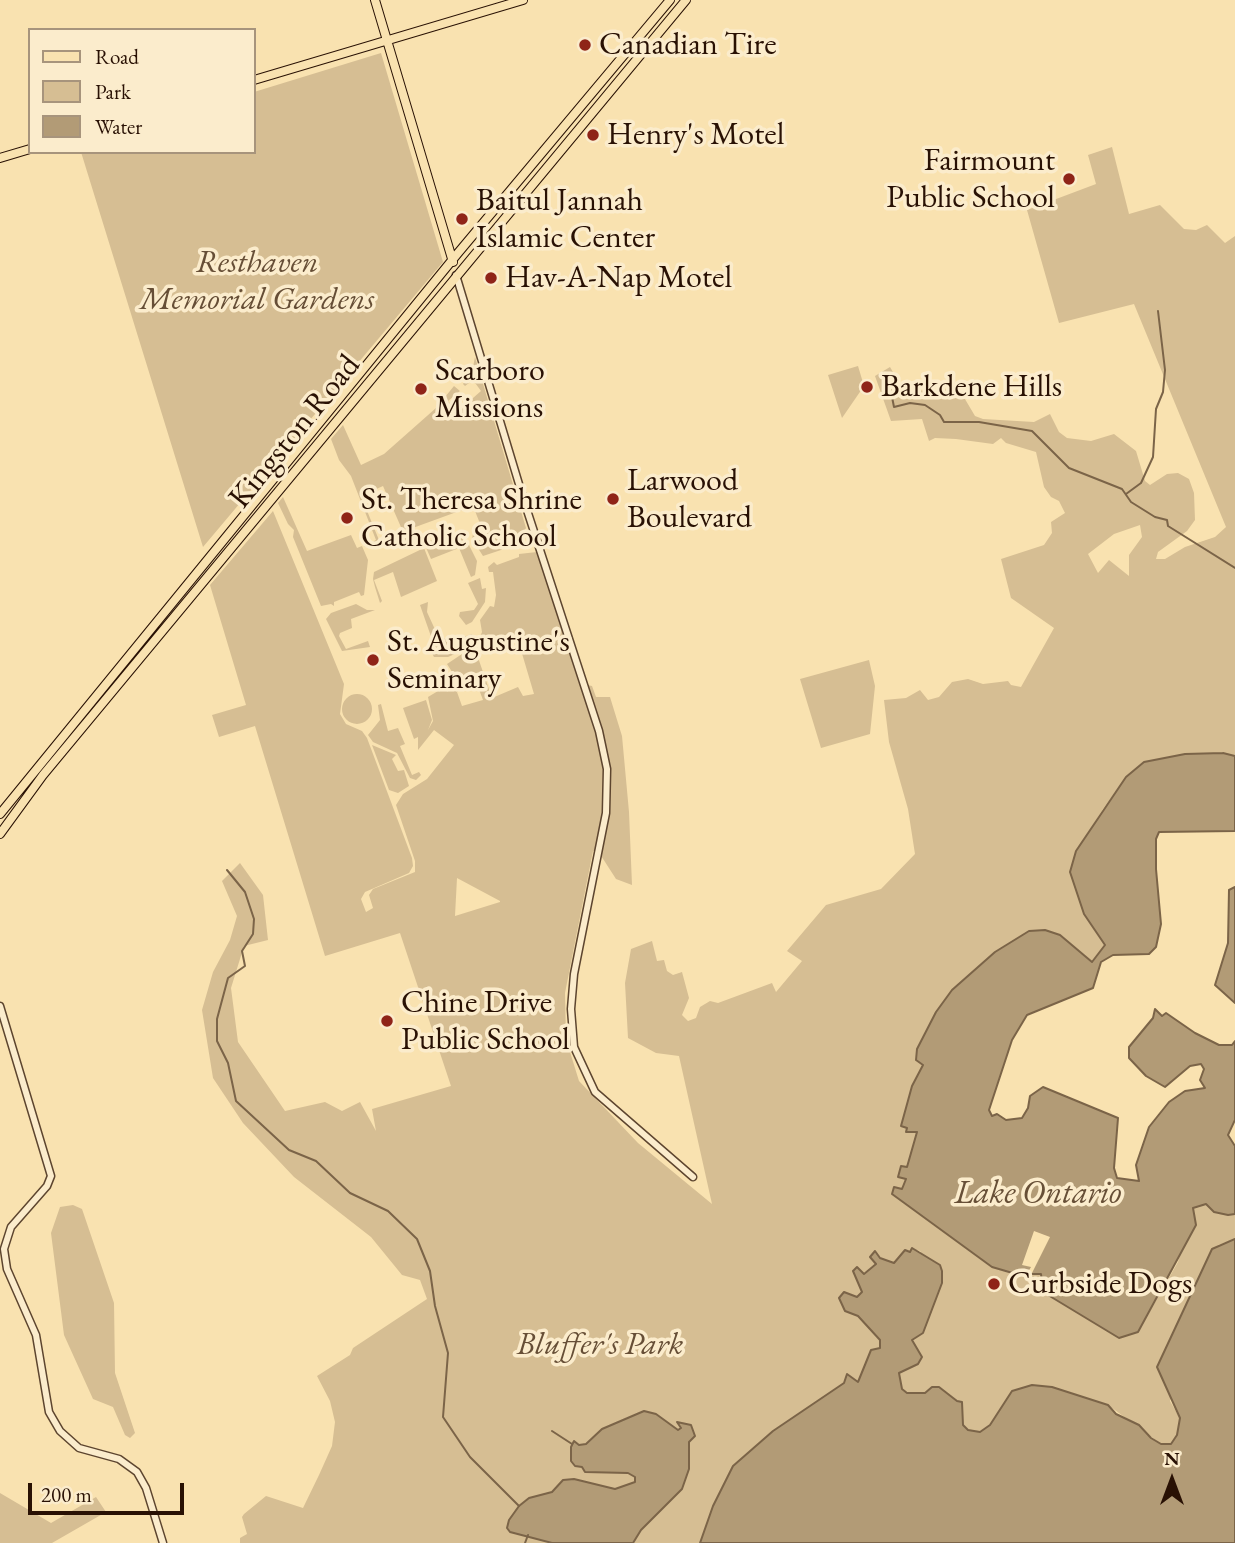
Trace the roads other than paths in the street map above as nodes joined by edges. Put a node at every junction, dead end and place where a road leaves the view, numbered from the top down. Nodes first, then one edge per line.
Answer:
1 (375, 0) edge
2 (523, 0) edge
3 (670, 0) edge
4 (686, 0) edge
5 (386, 40) junction
6 (256, 79) edge
7 (28, 150) edge
8 (0, 159) edge
9 (453, 260) junction
10 (456, 275) junction
11 (0, 814) edge
12 (0, 834) edge
13 (0, 1006) edge
14 (693, 1177) dead end
15 (163, 1543) edge

1 - 5 main road
2 - 5 main road
3 - 9 main road, Kingston Road
4 - 10 main road, Kingston Road
5 - 6 main road
5 - 9 main road
7 - 8 main road
9 - 10 main road
9 - 11 main road, Kingston Road
10 - 12 main road, Kingston Road
10 - 14 street
13 - 15 street

